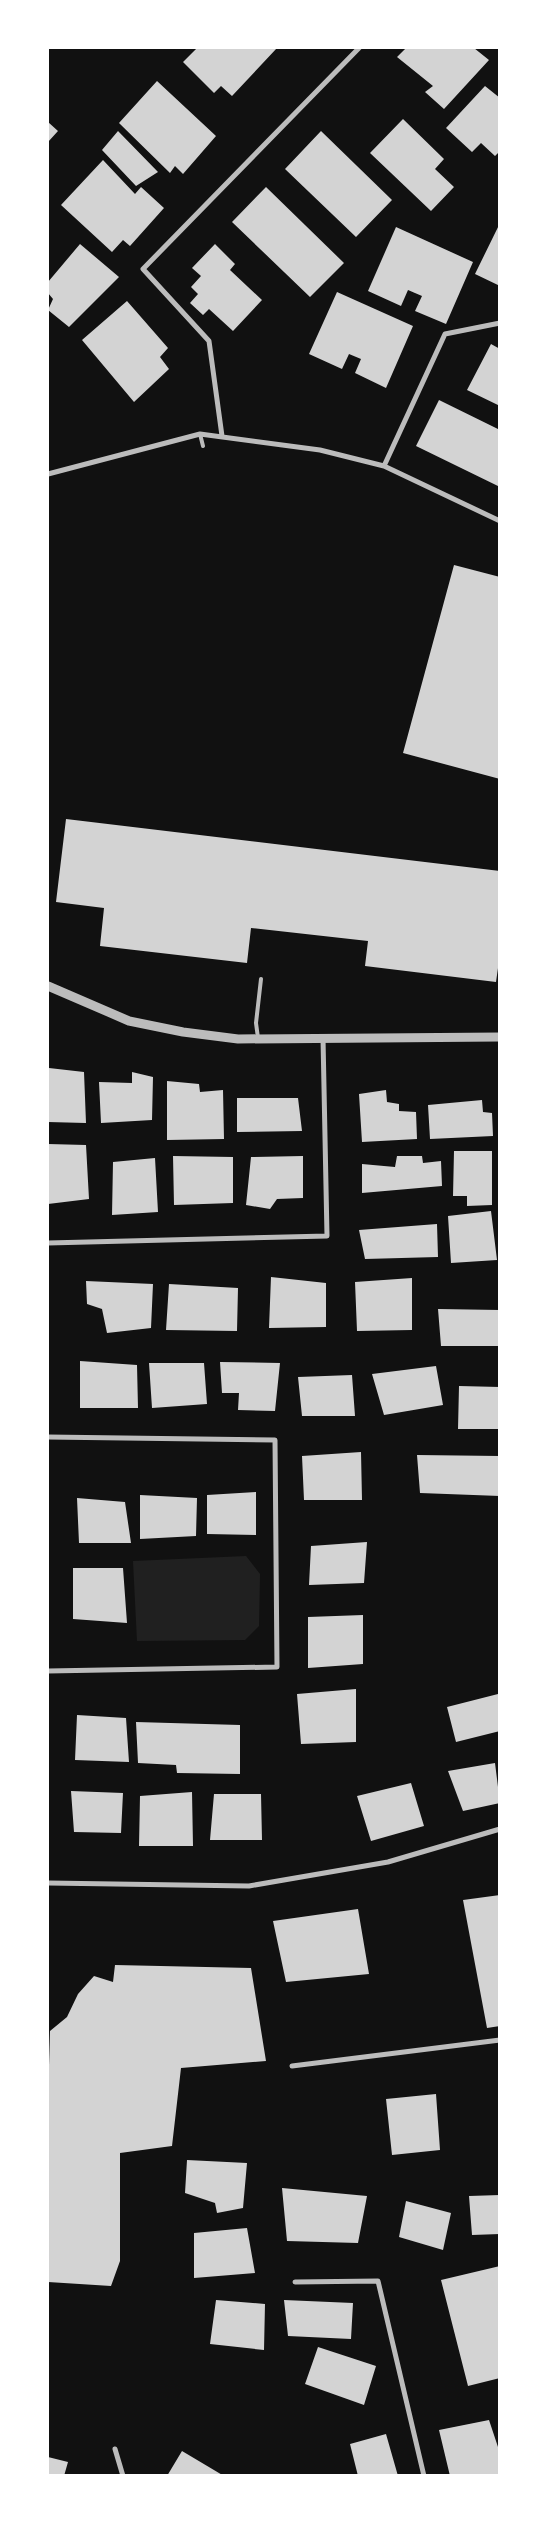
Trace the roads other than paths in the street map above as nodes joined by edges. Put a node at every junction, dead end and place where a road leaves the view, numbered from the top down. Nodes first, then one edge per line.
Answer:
1 (359, 48) edge
2 (500, 324) edge
3 (200, 434) junction
4 (222, 436) junction
5 (203, 446) dead end
6 (384, 466) junction
7 (48, 474) edge
8 (500, 521) edge
9 (261, 979) dead end
10 (48, 986) edge
11 (323, 1037) junction
12 (500, 1037) edge
13 (258, 1038) junction
14 (48, 1243) edge
15 (48, 1437) edge
16 (48, 1671) edge
17 (500, 1829) edge
18 (48, 1882) edge
19 (500, 2040) edge
20 (292, 2066) dead end
21 (295, 2282) dead end
22 (115, 2449) dead end
23 (122, 2476) edge
24 (424, 2476) edge

1 - 4 street
2 - 6 street
3 - 4 street
3 - 5 lane
3 - 7 street
4 - 6 street
6 - 8 street
9 - 13 lane
10 - 13 street
11 - 12 street
11 - 13 street
11 - 14 street
15 - 16 street
17 - 18 street
19 - 20 street
21 - 24 street
22 - 23 street

